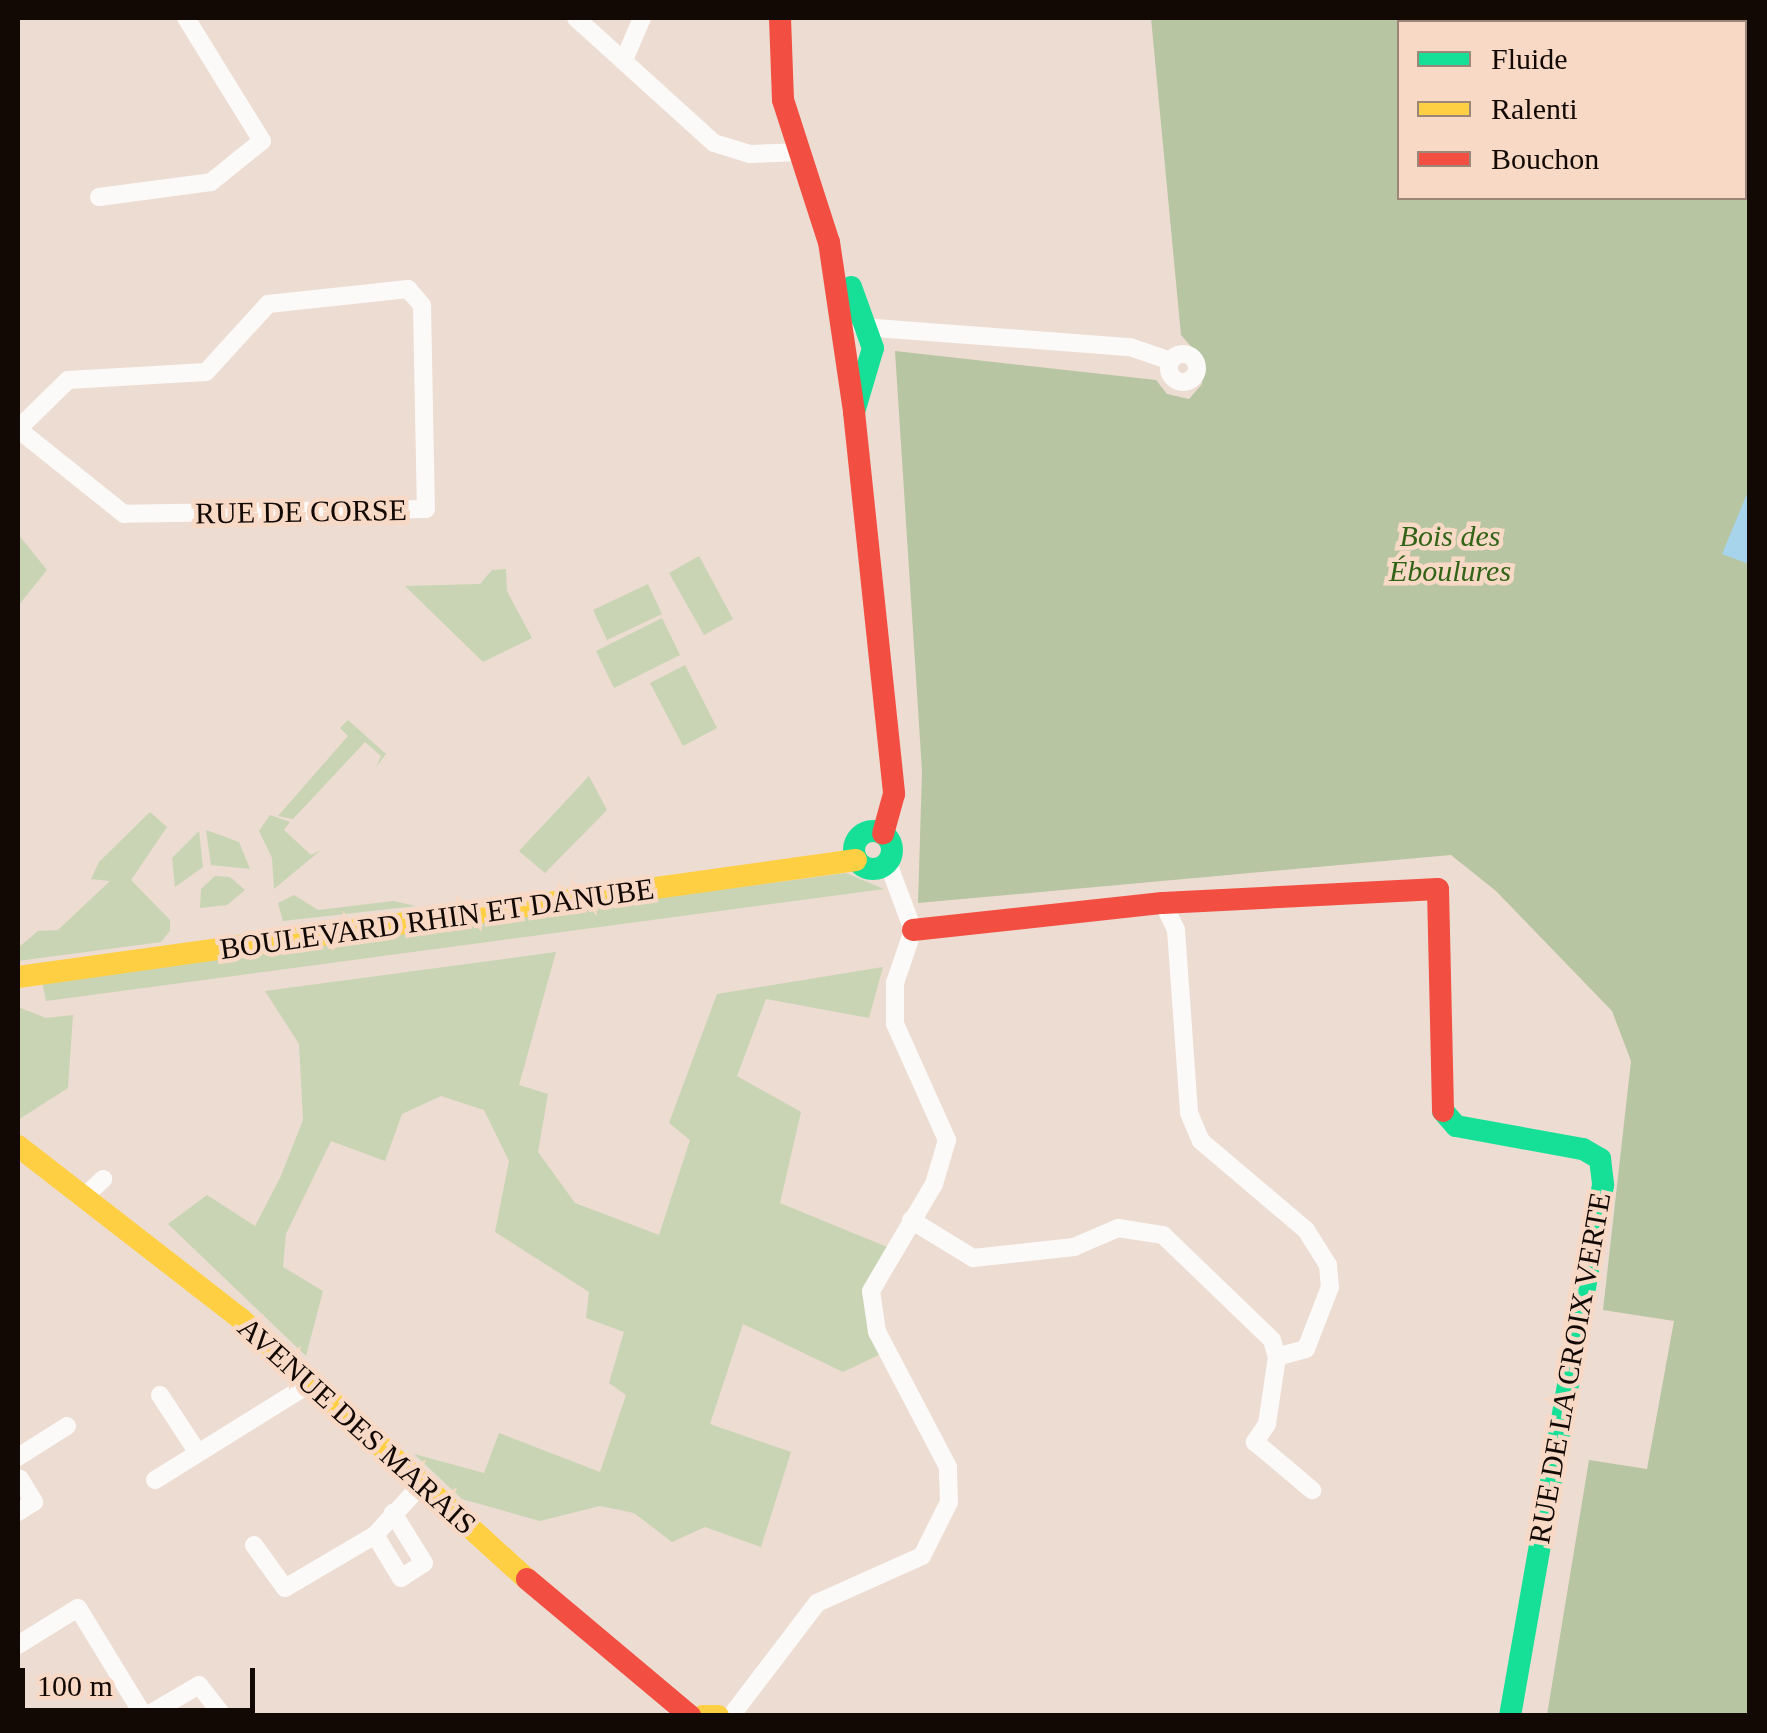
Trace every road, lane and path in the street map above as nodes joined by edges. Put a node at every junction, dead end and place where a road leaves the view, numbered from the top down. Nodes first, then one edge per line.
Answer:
1 (186, 18) edge
2 (576, 18) edge
3 (642, 18) edge
4 (780, 18) edge
5 (624, 60) junction
6 (805, 160) junction
7 (100, 196) dead end
8 (893, 331) junction
9 (850, 341) junction
10 (872, 355) junction
11 (1171, 361) dead end
12 (854, 412) junction
13 (18, 429) edge
14 (884, 834) junction
15 (856, 860) junction
16 (888, 863) junction
17 (1163, 903) junction
18 (912, 930) junction
19 (18, 977) edge
20 (18, 1146) edge
21 (103, 1178) dead end
22 (84, 1196) junction
23 (911, 1220) junction
24 (1277, 1357) junction
25 (311, 1382) junction
26 (160, 1395) dead end
27 (68, 1426) dead end
28 (198, 1453) junction
29 (18, 1457) edge
30 (18, 1478) edge
31 (155, 1480) dead end
32 (422, 1485) junction
33 (1312, 1490) dead end
34 (18, 1512) edge
35 (393, 1513) junction
36 (375, 1535) junction
37 (254, 1546) dead end
38 (18, 1645) edge
39 (145, 1716) edge
40 (223, 1716) edge
41 (690, 1716) edge
42 (703, 1716) edge
43 (718, 1716) edge
44 (731, 1716) edge
45 (1510, 1716) edge

1 - 7 street
2 - 5 street
3 - 5 street
4 - 6 street
5 - 6 street
6 - 9 street
8 - 9 street
8 - 10 street
8 - 11 street
9 - 10 street
9 - 10 street
9 - 12 street
10 - 12 street
12 - 14 street
13 - 13 street, RUE DE CORSE
14 - 15 street
14 - 16 street
15 - 16 street
15 - 19 street, BOULEVARD RHIN ET DANUBE
16 - 18 street
17 - 18 street, RUE DE LA CROIX VERTE
17 - 24 street
17 - 45 street, RUE DE LA CROIX VERTE
18 - 23 street
20 - 22 street, AVENUE DES MARAIS
21 - 22 street
22 - 25 street, AVENUE DES MARAIS
23 - 24 street
23 - 44 street
24 - 33 street
25 - 28 street
25 - 32 street, AVENUE DES MARAIS
26 - 28 street
27 - 29 street
28 - 31 street
30 - 34 street
32 - 35 street
32 - 41 street, AVENUE DES MARAIS
35 - 36 street
35 - 36 street
36 - 37 street
38 - 39 street
39 - 40 street
42 - 43 street

